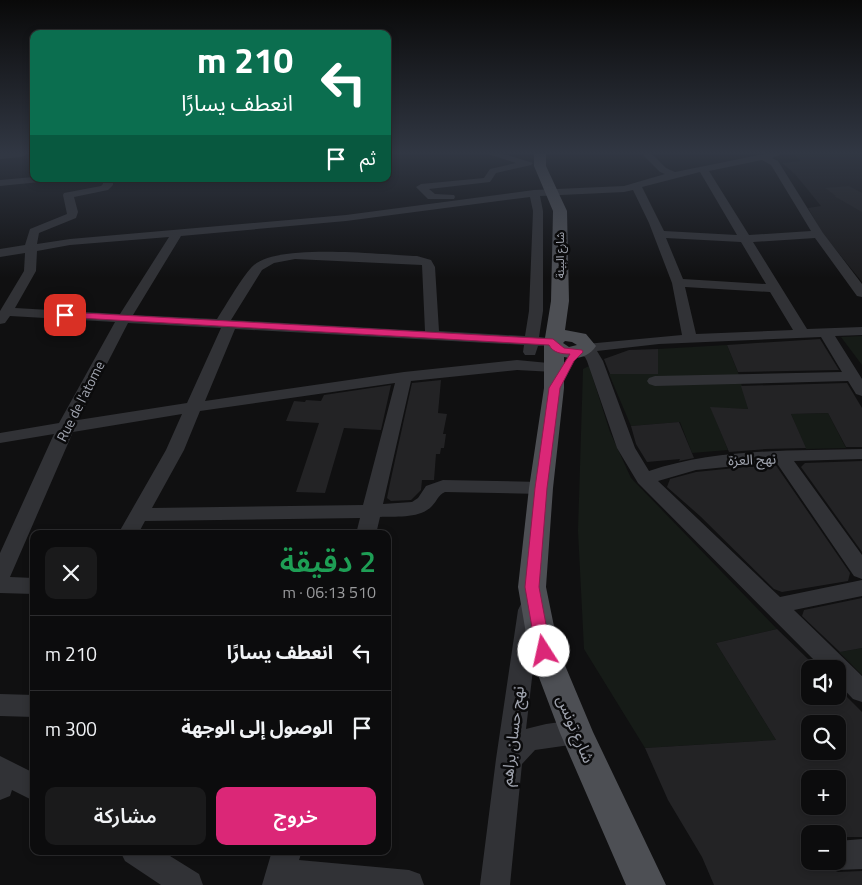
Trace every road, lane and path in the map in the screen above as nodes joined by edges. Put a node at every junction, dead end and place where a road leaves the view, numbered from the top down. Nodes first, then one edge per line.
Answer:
1 (68, 195) edge
2 (431, 195) edge
3 (472, 195) edge
4 (495, 195) edge
5 (515, 195) edge
6 (535, 195) edge
7 (554, 195) edge
8 (641, 195) edge
9 (719, 195) edge
10 (795, 195) edge
11 (501, 197) junction
12 (177, 233) junction
13 (660, 234) junction
14 (818, 234) junction
15 (745, 239) junction
16 (30, 248) junction
17 (0, 253) edge
18 (678, 283) junction
19 (775, 288) junction
20 (862, 293) edge
21 (560, 301) junction
22 (3, 316) edge
23 (124, 318) junction
24 (226, 324) junction
25 (862, 331) edge
26 (826, 334) junction
27 (432, 335) junction
28 (803, 335) junction
29 (690, 339) junction
30 (531, 341) junction
31 (553, 343) junction
32 (582, 347) junction
33 (528, 365) junction
34 (853, 376) junction
35 (404, 377) junction
36 (554, 377) junction
37 (655, 381) dead end
38 (862, 391) edge
39 (194, 407) junction
40 (66, 427) junction
41 (0, 438) edge
42 (862, 454) edge
43 (782, 457) junction
44 (645, 479) junction
45 (541, 488) junction
46 (371, 511) junction
47 (140, 515) junction
48 (131, 530) edge
49 (367, 530) edge
50 (862, 571) edge
51 (0, 577) edge
52 (0, 585) edge
53 (30, 586) edge
54 (532, 587) junction
55 (862, 588) edge
56 (776, 606) junction
57 (862, 692) edge
58 (0, 705) edge
59 (30, 706) edge
60 (577, 733) junction
61 (509, 759) junction
62 (2, 775) edge
63 (30, 786) edge
64 (862, 854) edge
65 (139, 855) edge
66 (846, 855) edge
67 (281, 870) edge
68 (160, 877) edge
69 (188, 885) edge
70 (409, 885) edge
71 (495, 885) edge
72 (646, 885) edge

1 - 16 street
2 - 3 street
4 - 11 street
5 - 11 street
6 - 30 street
7 - 21 main road, شارع البيئة
8 - 13 street
9 - 15 street
10 - 14 street
11 - 12 street
12 - 16 street
12 - 23 street, Rue de l'atome
13 - 15 street
13 - 18 street
14 - 15 street
14 - 20 street
15 - 19 street
16 - 17 street
16 - 22 street
18 - 19 street
18 - 29 street
19 - 28 street
21 - 31 main road, شارع البيئة
21 - 32 main road, شارع البيئة
22 - 23 street
23 - 24 street
23 - 40 street, Rue de l'atome
24 - 27 street
24 - 27 street
24 - 39 street
25 - 26 street
26 - 28 street
26 - 34 street
27 - 30 street
28 - 29 street
29 - 32 street
30 - 31 street
30 - 33 street
31 - 32 main road
31 - 36 main road, شارع تونس
32 - 36 main road, شارع تونس
32 - 44 street
33 - 35 street
33 - 36 street
34 - 37 street
34 - 38 street
35 - 39 street
35 - 46 street
36 - 45 main road, شارع تونس
39 - 40 street
39 - 47 street
40 - 41 street
40 - 51 street, Rue de l'atome
42 - 43 street, نهج العزة
43 - 44 street, نهج العزة
43 - 50 street
44 - 56 street
45 - 46 street
45 - 54 main road, شارع تونس
46 - 47 street
46 - 49 street
47 - 48 street
52 - 53 street
54 - 60 main road, شارع تونس
54 - 61 street, نهج حسان براهم
55 - 56 street
56 - 57 street
58 - 59 street
60 - 61 street
60 - 72 main road, شارع تونس
61 - 71 street, نهج حسان براهم
62 - 63 street
64 - 66 street
65 - 68 street
67 - 70 street
68 - 69 street

